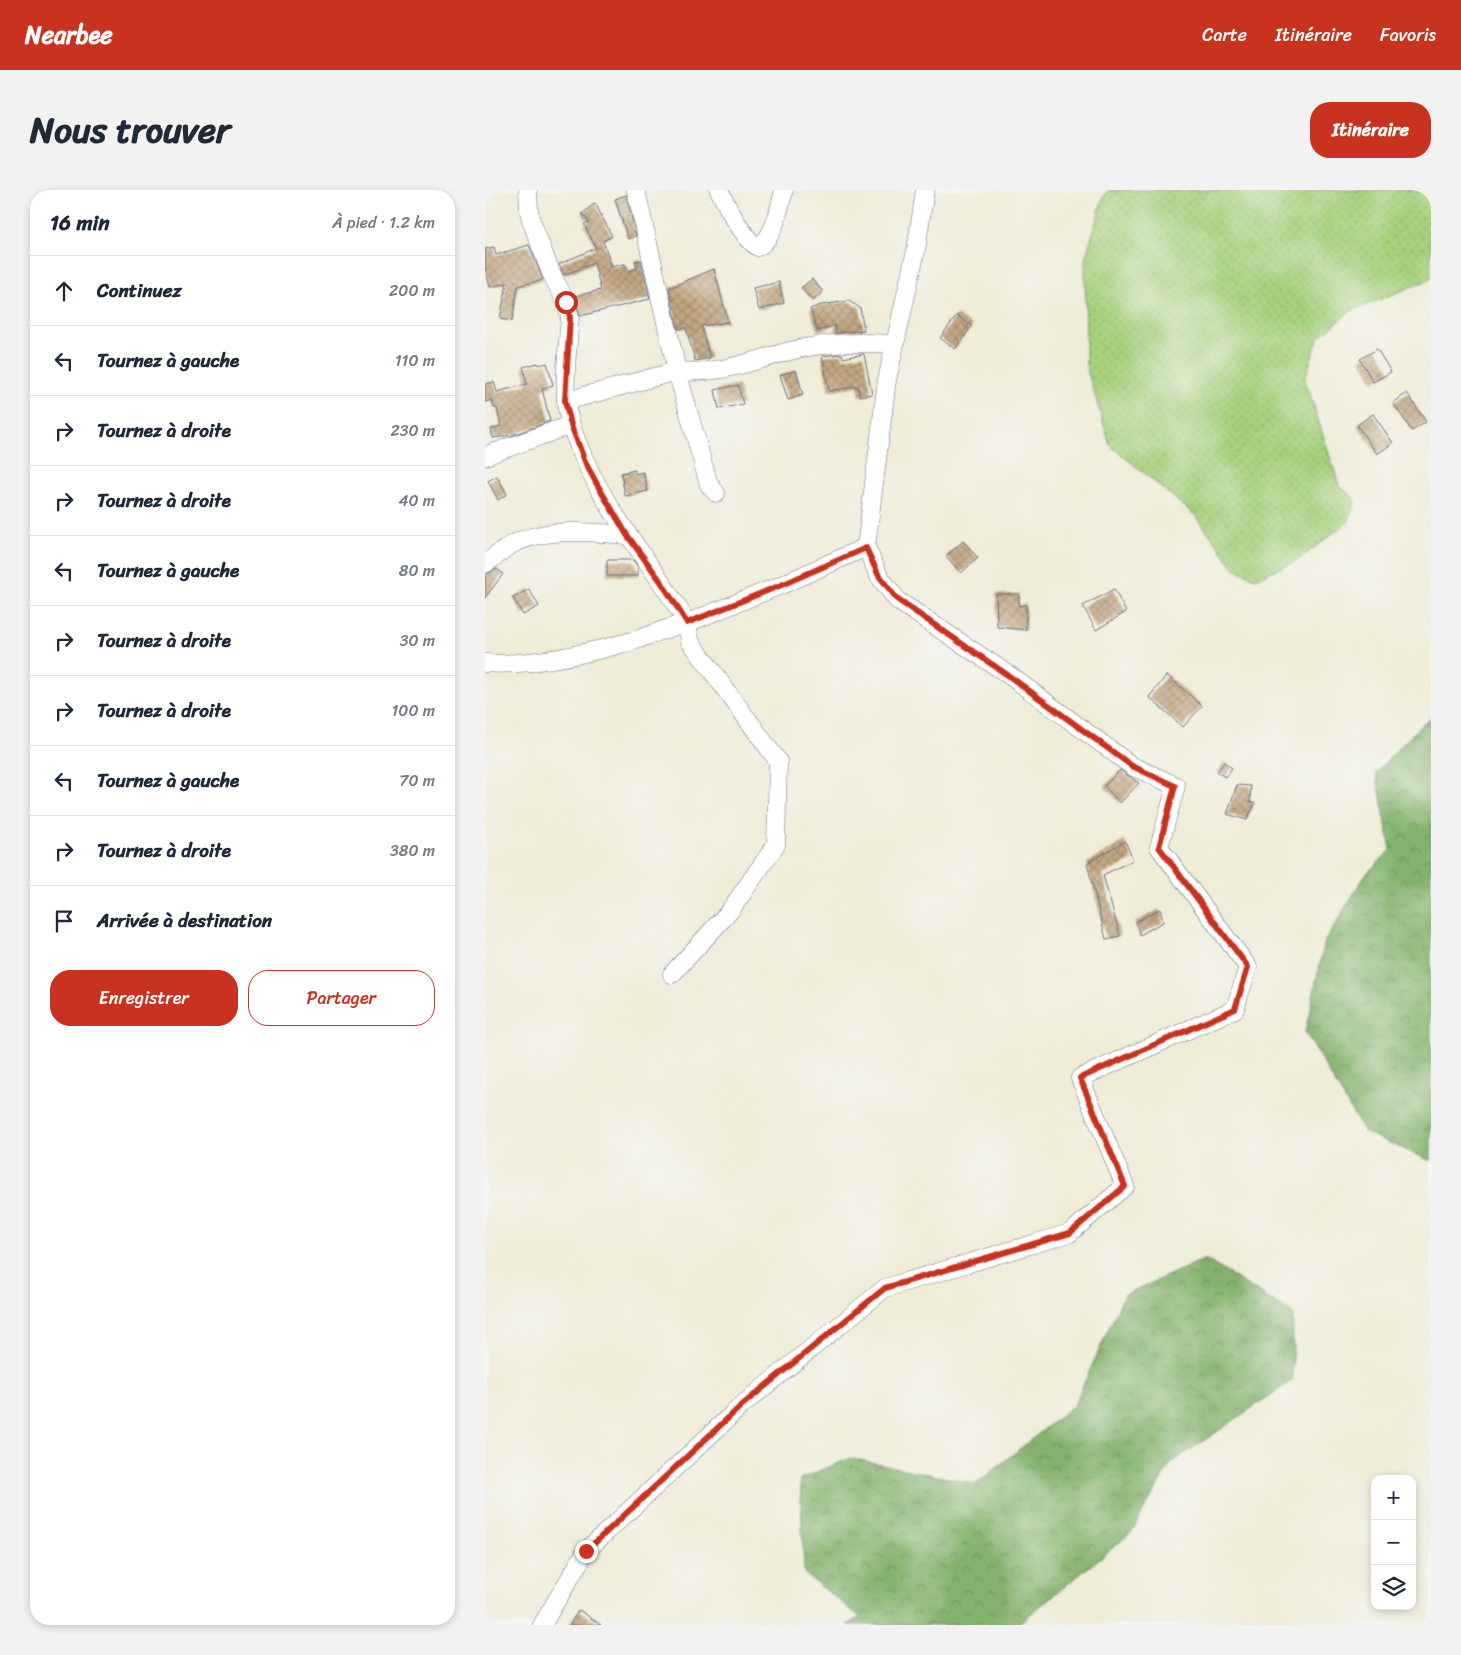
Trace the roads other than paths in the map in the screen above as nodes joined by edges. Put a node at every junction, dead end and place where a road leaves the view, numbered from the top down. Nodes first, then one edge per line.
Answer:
1 (528, 190) edge
2 (636, 190) edge
3 (719, 190) edge
4 (784, 190) edge
5 (925, 190) edge
6 (894, 344) junction
7 (677, 371) junction
8 (565, 401) junction
9 (571, 425) junction
10 (485, 456) edge
11 (716, 493) dead end
12 (627, 535) junction
13 (866, 548) junction
14 (487, 563) dead end
15 (687, 623) junction
16 (485, 663) edge
17 (672, 974) dead end
18 (542, 1625) edge

1 - 8 street
2 - 7 street
3 - 4 street
5 - 6 street
6 - 7 street
6 - 13 street
7 - 8 street
7 - 11 street
8 - 9 street
9 - 10 street
9 - 12 street
12 - 14 street
12 - 15 street
13 - 15 street
13 - 18 street
15 - 16 street
15 - 17 street

